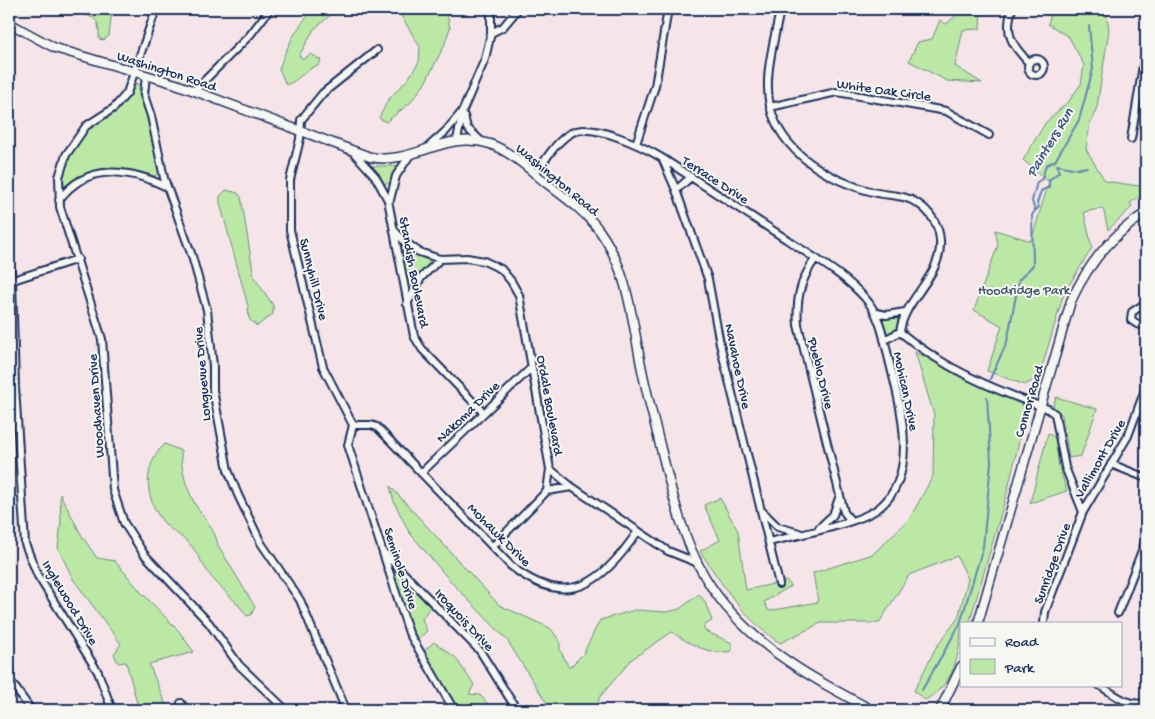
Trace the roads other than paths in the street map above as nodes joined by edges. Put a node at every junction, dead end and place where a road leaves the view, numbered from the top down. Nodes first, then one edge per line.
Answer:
1 (156, 9) edge
2 (270, 9) edge
3 (491, 9) edge
4 (518, 9) edge
5 (668, 9) edge
6 (780, 9) edge
7 (1012, 9) edge
8 (11, 24) edge
9 (491, 33) junction
10 (9, 34) edge
11 (1146, 47) edge
12 (377, 50) dead end
13 (1029, 63) dead end
14 (135, 72) junction
15 (146, 75) junction
16 (194, 91) junction
17 (770, 107) junction
18 (464, 110) junction
19 (300, 132) junction
20 (989, 135) dead end
21 (1131, 139) dead end
22 (457, 140) junction
23 (483, 142) junction
24 (636, 144) junction
25 (427, 148) junction
26 (354, 153) junction
27 (410, 155) junction
28 (662, 158) junction
29 (535, 174) junction
30 (691, 177) junction
31 (167, 187) junction
32 (676, 190) junction
33 (59, 200) junction
34 (390, 207) junction
35 (1146, 213) edge
36 (394, 230) junction
37 (78, 259) junction
38 (440, 259) junction
39 (815, 259) junction
40 (9, 263) edge
41 (10, 281) edge
42 (1146, 303) edge
43 (407, 304) junction
44 (905, 312) junction
45 (877, 313) junction
46 (1146, 320) edge
47 (900, 332) junction
48 (884, 340) junction
49 (531, 368) junction
50 (15, 387) junction
51 (1146, 387) edge
52 (9, 392) edge
53 (1039, 406) junction
54 (483, 412) junction
55 (353, 426) junction
56 (1111, 464) junction
57 (550, 468) junction
58 (421, 473) junction
59 (1146, 478) edge
60 (572, 487) junction
61 (547, 491) junction
62 (840, 496) junction
63 (761, 510) junction
64 (1083, 512) junction
65 (851, 521) junction
66 (818, 529) junction
67 (638, 531) junction
68 (800, 534) junction
69 (1146, 540) edge
70 (769, 542) junction
71 (493, 546) junction
72 (384, 553) junction
73 (698, 564) junction
74 (779, 584) dead end
75 (1118, 613) dead end
76 (978, 622) edge
77 (1044, 622) edge
78 (960, 669) edge
79 (9, 679) edge
80 (1101, 686) edge
81 (511, 702) junction
82 (1146, 703) edge
83 (32, 710) edge
84 (112, 710) edge
85 (286, 710) edge
86 (346, 710) edge
87 (454, 710) edge
88 (512, 710) edge
89 (516, 710) edge
90 (872, 710) edge
91 (940, 710) edge

1 - 14 street, Woodhaven Drive
2 - 16 street
3 - 9 street
4 - 9 street
5 - 24 street
6 - 17 street
7 - 13 street
8 - 10 street
8 - 14 main road, Washington Road
9 - 18 street
11 - 21 street
12 - 19 street, Sunnyhill Drive
14 - 15 main road, Washington Road
14 - 33 street, Woodhaven Drive
15 - 16 main road, Washington Road
15 - 31 street, Longuevue Drive
16 - 19 main road, Washington Road
17 - 20 street, White Oak Circle
17 - 44 street
18 - 22 street
18 - 23 street
18 - 25 street
19 - 26 main road, Washington Road
19 - 55 street, Sunnyhill Drive
22 - 23 main road, Washington Road
22 - 25 main road, Washington Road
23 - 29 main road, Washington Road
24 - 28 street, Terrace Drive
24 - 29 street, Terrace Drive
25 - 27 main road, Washington Road
26 - 27 main road, Washington Road
26 - 34 street, Standish Boulevard
27 - 34 street
28 - 30 street, Terrace Drive
28 - 32 street, Navahoe Drive
29 - 73 main road, Washington Road
30 - 32 street
30 - 39 street, Terrace Drive
31 - 33 street
31 - 86 street, Longuevue Drive
32 - 63 street, Navahoe Drive
33 - 37 street, Woodhaven Drive
34 - 36 street, Standish Boulevard
35 - 53 main road, Connor Road
36 - 38 street, Ordale Boulevard
36 - 43 street, Standish Boulevard
37 - 41 street
37 - 85 street, Woodhaven Drive
38 - 43 street
38 - 49 street, Ordale Boulevard
39 - 45 street, Terrace Drive
39 - 62 street, Pueblo Drive
40 - 41 street, Inglewood Drive
41 - 50 street, Inglewood Drive
42 - 46 street
43 - 54 street, Standish Boulevard
44 - 45 street
44 - 47 street
45 - 48 street, Terrace Drive
47 - 48 street
47 - 53 street
48 - 65 street, Mohican Drive
49 - 54 street, Nakoma Drive
49 - 57 street, Ordale Boulevard
50 - 52 street
50 - 84 street, Inglewood Drive
51 - 56 street, Vallimont Drive
53 - 64 street, Sunridge Drive
53 - 76 main road, Connor Road
54 - 58 street, Nakoma Drive
55 - 58 street, Mohawk Drive
55 - 72 street, Seminole Drive
56 - 59 street
56 - 64 street, Vallimont Drive
57 - 60 street, Ordale Boulevard
57 - 61 street
58 - 71 street, Mohawk Drive
60 - 61 street
60 - 67 street, Ordale Boulevard
61 - 71 street
62 - 65 street, Pueblo Drive
62 - 66 street
63 - 68 street
63 - 70 street, Navahoe Drive
64 - 77 street, Sunridge Drive
65 - 66 street, Mohican Drive
66 - 68 street, Mohican Drive
67 - 71 street, Mohawk Drive
67 - 73 street, Ordale Boulevard
68 - 70 street, Mohican Drive
69 - 75 street
70 - 74 street, Navahoe Drive
72 - 81 street, Iroquois Drive
72 - 87 street, Seminole Drive
73 - 90 main road, Washington Road
78 - 91 main road
79 - 83 street
80 - 82 street
81 - 88 street
81 - 89 street, Iroquois Drive

